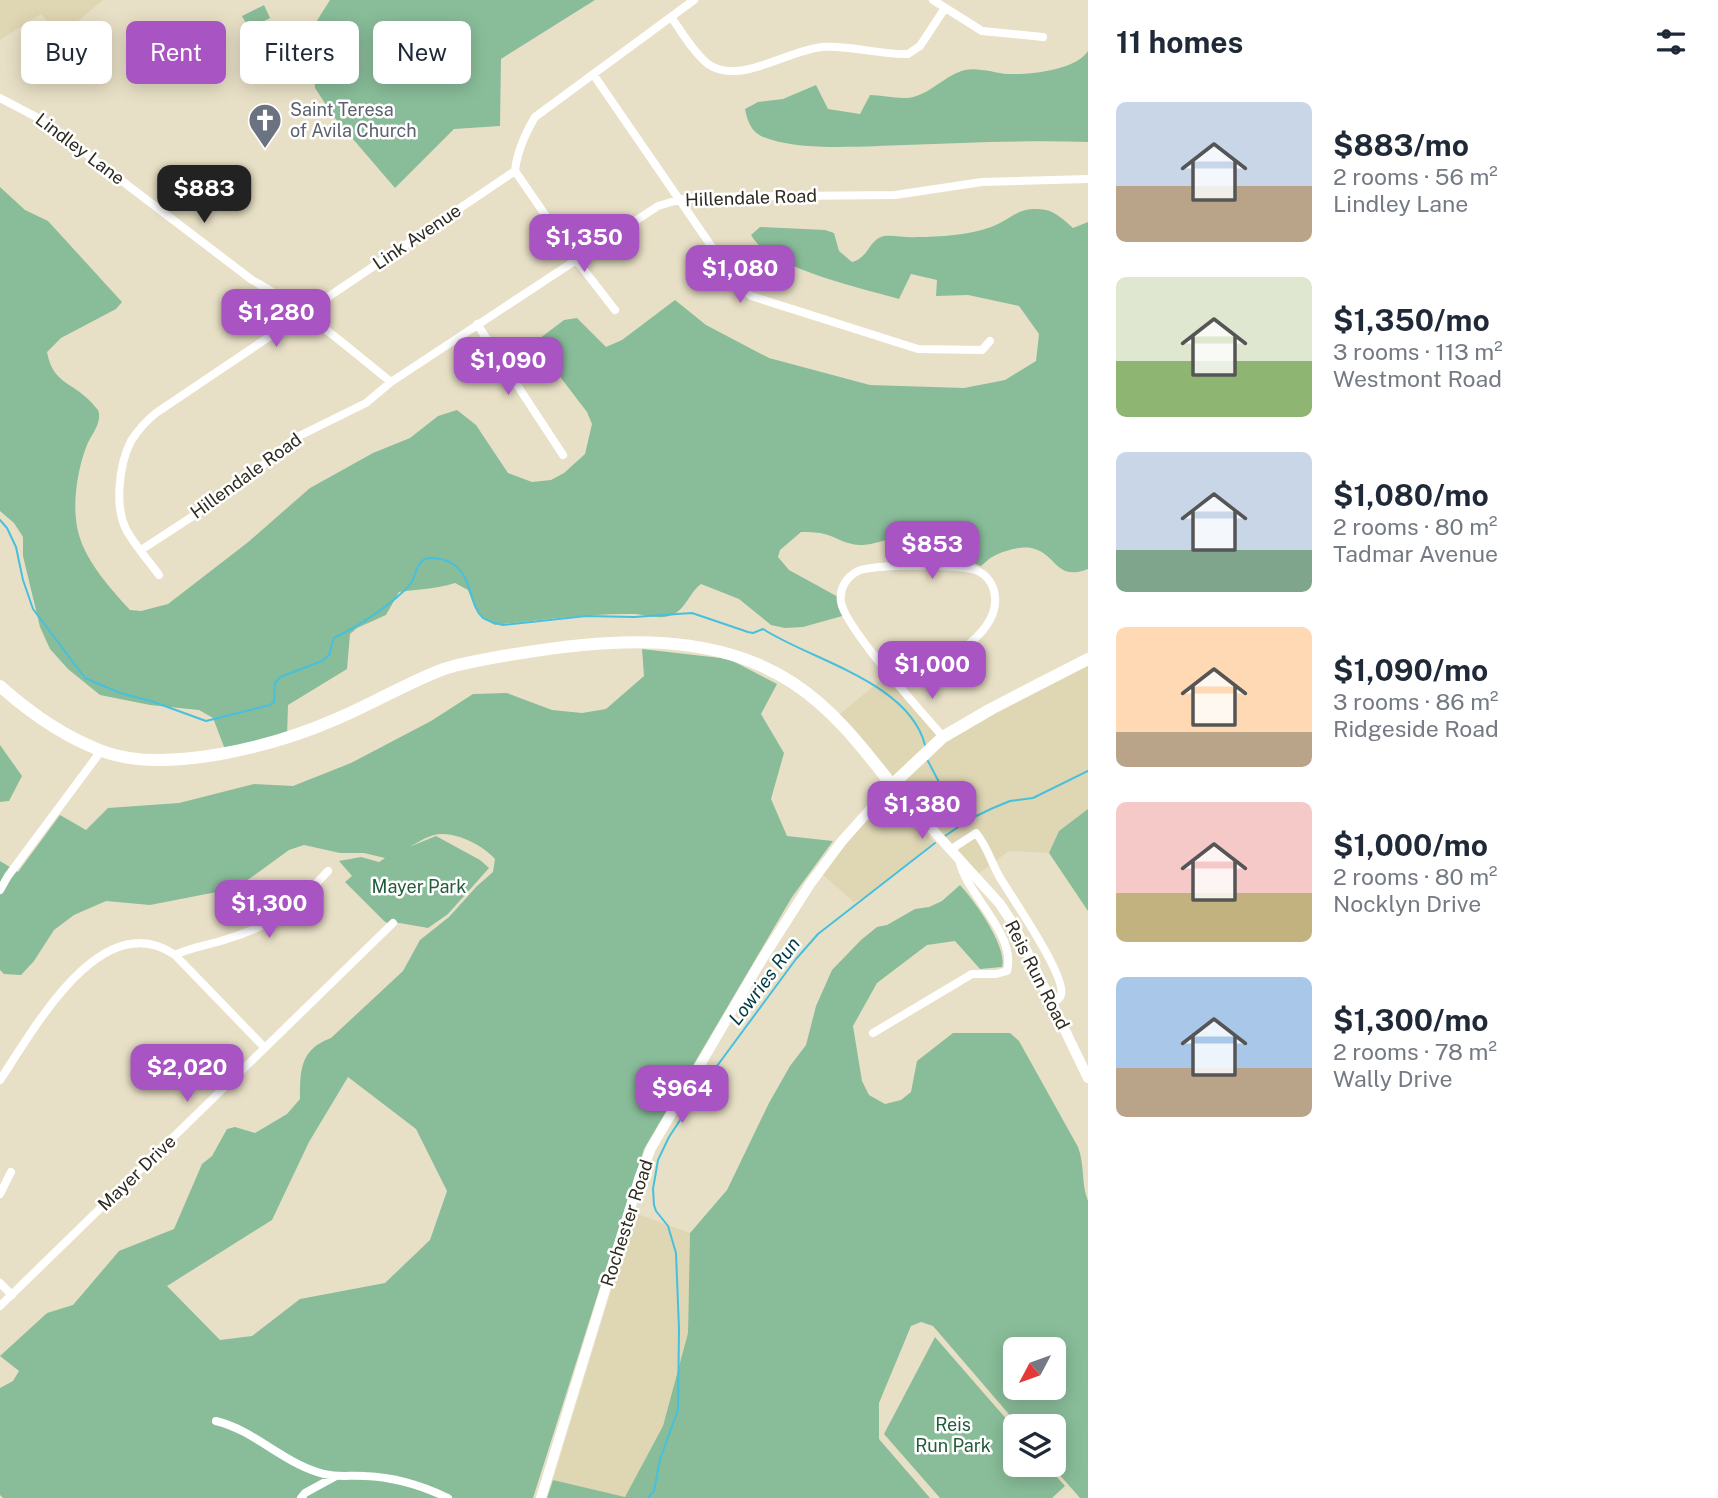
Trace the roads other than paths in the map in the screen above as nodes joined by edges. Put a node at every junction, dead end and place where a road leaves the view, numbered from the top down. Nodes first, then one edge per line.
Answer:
1 (694, 0) edge
2 (933, 0) edge
3 (945, 8) junction
4 (671, 17) junction
5 (1043, 37) dead end
6 (593, 74) junction
7 (0, 98) edge
8 (515, 171) junction
9 (1088, 179) edge
10 (678, 200) junction
11 (577, 261) junction
12 (615, 310) dead end
13 (304, 313) junction
14 (477, 324) junction
15 (990, 341) dead end
16 (391, 382) junction
17 (564, 454) dead end
18 (141, 550) junction
19 (159, 575) dead end
20 (1088, 659) edge
21 (899, 683) junction
22 (0, 686) edge
23 (943, 737) junction
24 (101, 751) junction
25 (892, 785) junction
26 (950, 850) junction
27 (959, 859) junction
28 (328, 870) dead end
29 (0, 890) edge
30 (393, 923) dead end
31 (175, 955) junction
32 (1053, 1003) junction
33 (873, 1033) dead end
34 (265, 1048) junction
35 (1088, 1078) edge
36 (0, 1080) edge
37 (11, 1172) dead end
38 (0, 1194) edge
39 (0, 1283) edge
40 (12, 1295) junction
41 (0, 1306) edge
42 (216, 1421) dead end
43 (336, 1476) junction
44 (301, 1498) edge
45 (448, 1498) edge
46 (541, 1498) edge

1 - 4 street
2 - 3 street
3 - 4 street
3 - 5 street
4 - 6 street
6 - 8 street
6 - 10 street
7 - 13 street, Lindley Lane
8 - 11 street
8 - 13 street, Link Avenue
9 - 10 street, Hillendale Road
10 - 11 street, Hillendale Road
10 - 15 street
11 - 12 street
11 - 14 street, Hillendale Road
13 - 16 street, Lindley Lane
13 - 18 street, Link Avenue
14 - 16 street, Hillendale Road
14 - 17 street
16 - 18 street, Hillendale Road
18 - 19 street, Link Avenue
20 - 23 main road, Rochester Road
21 - 21 street
21 - 23 street
22 - 24 main road
23 - 25 main road, Rochester Road
24 - 25 main road
24 - 29 street
25 - 26 street, Reis Run Road
25 - 46 street, Rochester Road
26 - 27 street, Reis Run Road
26 - 32 street
27 - 32 street, Reis Run Road
27 - 33 street
28 - 31 street
30 - 34 street, Mayer Drive
31 - 34 street
31 - 36 street
32 - 35 street, Reis Run Road
34 - 40 street, Mayer Drive
37 - 38 street
39 - 40 street
40 - 41 street, Mayer Drive
42 - 43 street
43 - 44 street
43 - 45 street

